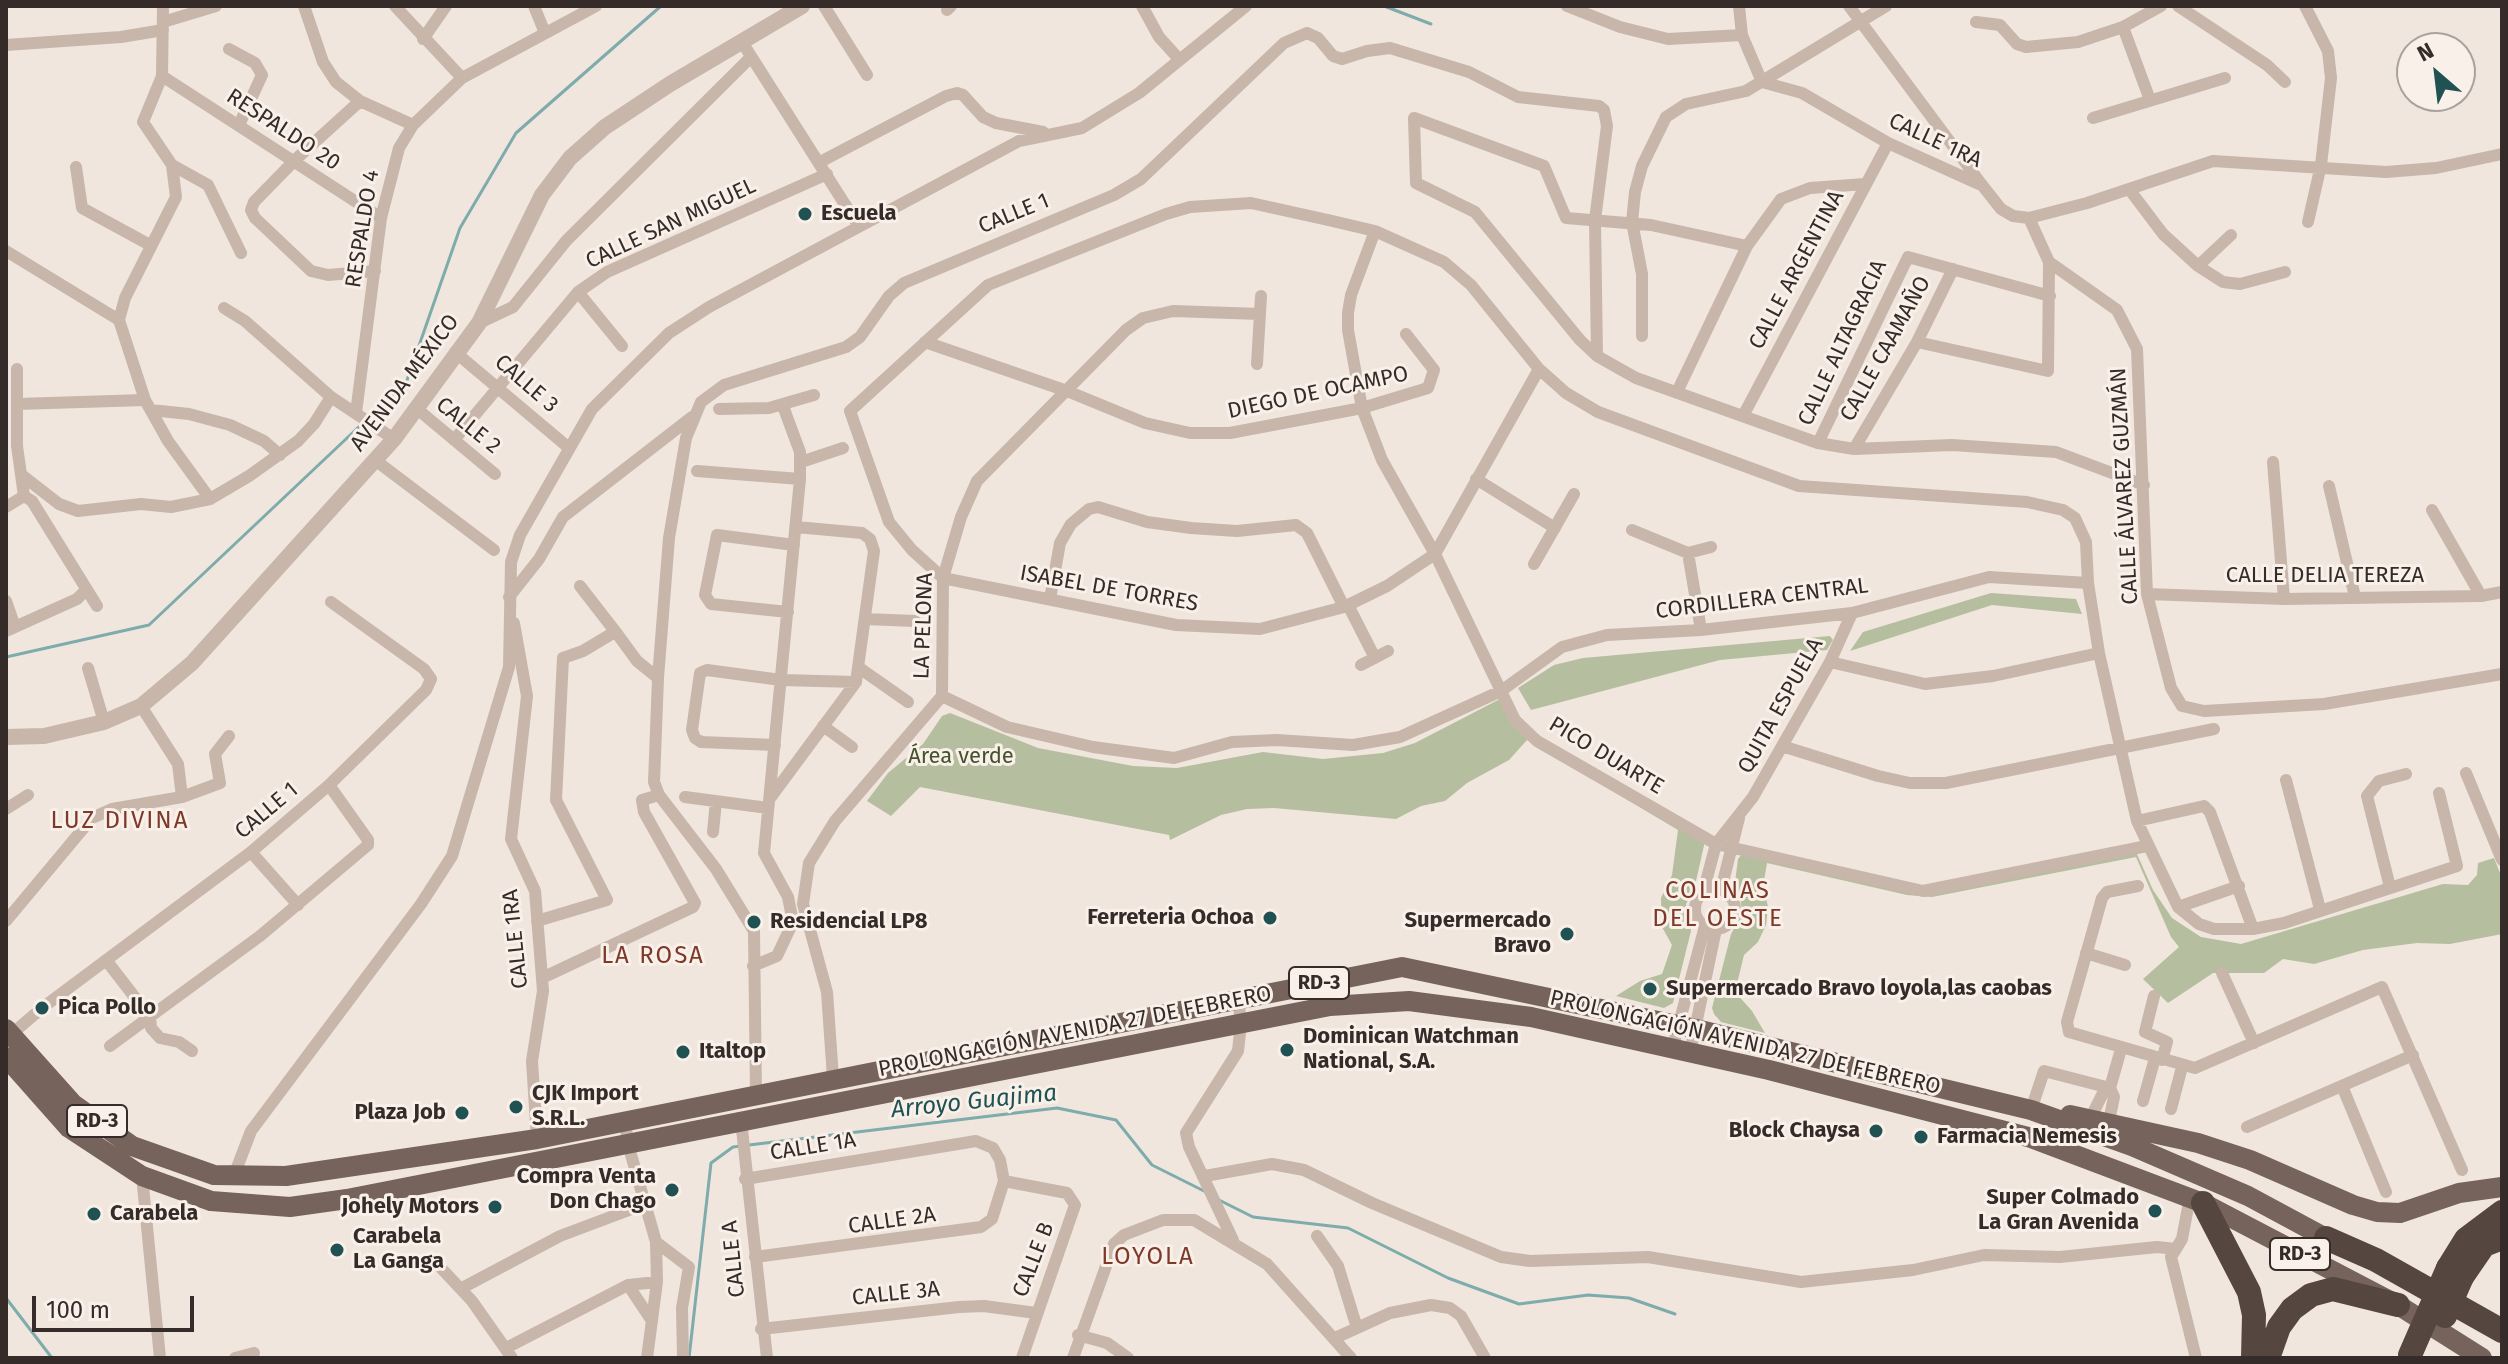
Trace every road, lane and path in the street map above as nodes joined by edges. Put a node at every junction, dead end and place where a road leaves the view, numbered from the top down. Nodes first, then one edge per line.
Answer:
1 (163, 6) edge
2 (216, 6) edge
3 (304, 6) edge
4 (395, 6) edge
5 (446, 6) edge
6 (534, 6) edge
7 (802, 6) edge
8 (824, 6) edge
9 (1142, 6) edge
10 (1246, 6) edge
11 (1567, 6) edge
12 (1739, 6) edge
13 (1849, 6) edge
14 (1886, 6) edge
15 (2161, 6) edge
16 (2178, 6) edge
17 (2305, 6) edge
18 (592, 7) edge
19 (1976, 22) dead end
20 (1860, 23) junction
21 (163, 26) junction
22 (2123, 27) junction
23 (545, 33) junction
24 (1742, 35) junction
25 (423, 39) junction
26 (742, 42) junction
27 (6, 45) edge
28 (229, 49) dead end
29 (750, 58) junction
30 (1178, 58) junction
31 (867, 75) dead end
32 (162, 76) junction
33 (462, 78) junction
34 (2225, 78) dead end
35 (1762, 82) junction
36 (2285, 82) dead end
37 (2150, 100) junction
38 (360, 101) junction
39 (2093, 118) dead end
40 (239, 125) junction
41 (413, 125) junction
42 (1051, 133) junction
43 (1888, 143) junction
44 (2502, 154) edge
45 (295, 160) junction
46 (820, 162) junction
47 (172, 165) junction
48 (2321, 165) junction
49 (76, 167) dead end
50 (827, 174) junction
51 (1865, 184) junction
52 (1982, 185) junction
53 (2129, 189) junction
54 (381, 218) junction
55 (2029, 218) junction
56 (1595, 220) junction
57 (1632, 222) junction
58 (2308, 222) dead end
59 (858, 225) junction
60 (1375, 231) junction
61 (2231, 235) dead end
62 (150, 245) junction
63 (1747, 246) junction
64 (6, 251) edge
65 (241, 253) dead end
66 (2049, 262) junction
67 (2198, 266) junction
68 (1953, 269) junction
69 (375, 271) junction
70 (2285, 272) dead end
71 (578, 292) junction
72 (1261, 296) dead end
73 (2050, 296) junction
74 (224, 308) dead end
75 (1260, 314) junction
76 (119, 320) junction
77 (479, 323) junction
78 (1406, 334) dead end
79 (1642, 336) dead end
80 (925, 342) junction
81 (1917, 342) junction
82 (622, 346) dead end
83 (455, 352) junction
84 (1597, 356) junction
85 (1257, 364) dead end
86 (17, 369) dead end
87 (1539, 369) junction
88 (2048, 371) junction
89 (2061, 379) dead end
90 (501, 387) junction
91 (1067, 391) junction
92 (1677, 392) junction
93 (814, 395) dead end
94 (331, 397) junction
95 (17, 404) junction
96 (148, 405) junction
97 (783, 406) junction
98 (416, 408) junction
99 (1362, 408) junction
100 (719, 409) dead end
101 (356, 413) junction
102 (1743, 416) junction
103 (692, 417) junction
104 (394, 439) junction
105 (454, 440) junction
106 (1818, 443) junction
107 (569, 448) junction
108 (843, 448) dead end
109 (1854, 449) junction
110 (280, 455) junction
111 (375, 460) junction
112 (801, 462) junction
113 (2273, 462) dead end
114 (697, 471) dead end
115 (495, 474) dead end
116 (23, 476) junction
117 (800, 479) junction
118 (1476, 479) junction
119 (2144, 485) junction
120 (2329, 486) dead end
121 (1574, 494) dead end
122 (24, 496) junction
123 (210, 499) junction
124 (6, 507) edge
125 (2432, 510) dead end
126 (796, 527) junction
127 (1555, 528) junction
128 (1632, 530) dead end
129 (794, 545) junction
130 (1711, 547) dead end
131 (494, 550) dead end
132 (1688, 553) junction
133 (1435, 554) junction
134 (1534, 564) dead end
135 (943, 578) junction
136 (2088, 583) junction
137 (580, 586) dead end
138 (86, 590) junction
139 (2502, 592) edge
140 (2147, 594) junction
141 (508, 595) junction
142 (2481, 596) junction
143 (2355, 597) junction
144 (1050, 599) junction
145 (2284, 599) junction
146 (6, 601) edge
147 (331, 602) dead end
148 (97, 606) dead end
149 (1346, 606) junction
150 (788, 612) junction
151 (1852, 613) junction
152 (865, 619) junction
153 (915, 621) dead end
154 (11, 629) edge
155 (1701, 630) junction
156 (618, 635) junction
157 (1388, 651) dead end
158 (2099, 653) junction
159 (1375, 658) junction
160 (1830, 662) junction
161 (1361, 665) dead end
162 (858, 667) junction
163 (88, 668) dead end
164 (2502, 674) edge
165 (658, 678) junction
166 (781, 680) junction
167 (856, 682) junction
168 (1501, 691) junction
169 (942, 696) junction
170 (908, 702) dead end
171 (141, 706) junction
172 (104, 722) junction
173 (823, 726) junction
174 (2214, 729) dead end
175 (229, 736) dead end
176 (6, 737) edge
177 (775, 745) junction
178 (1782, 746) junction
179 (852, 747) dead end
180 (2121, 748) junction
181 (2466, 773) dead end
182 (2406, 774) dead end
183 (2286, 780) dead end
184 (329, 785) junction
185 (2439, 793) dead end
186 (28, 795) dead end
187 (659, 795) junction
188 (182, 797) junction
189 (685, 797) dead end
190 (716, 801) junction
191 (769, 804) junction
192 (6, 809) edge
193 (1740, 815) junction
194 (2137, 821) junction
195 (713, 832) dead end
196 (1716, 844) junction
197 (2147, 846) junction
198 (1733, 847) junction
199 (251, 852) junction
200 (2502, 860) edge
201 (2138, 886) dead end
202 (2239, 886) junction
203 (2390, 887) junction
204 (1721, 890) junction
205 (1703, 893) junction
206 (298, 905) junction
207 (2178, 907) junction
208 (2320, 909) junction
209 (6, 921) edge
210 (537, 921) junction
211 (1710, 928) junction
212 (2253, 929) junction
213 (2086, 953) junction
214 (106, 960) junction
215 (2125, 965) dead end
216 (753, 966) junction
217 (2222, 973) dead end
218 (542, 978) junction
219 (2154, 996) dead end
220 (1238, 999) junction
221 (150, 1017) junction
222 (1241, 1023) junction
223 (1688, 1027) junction
224 (8, 1034) edge
225 (2254, 1043) junction
226 (110, 1046) dead end
227 (2121, 1049) junction
228 (192, 1051) dead end
229 (1681, 1052) junction
230 (2413, 1055) junction
231 (6, 1057) edge
232 (2159, 1059) junction
233 (906, 1066) junction
234 (2182, 1067) junction
235 (833, 1078) junction
236 (2342, 1086) junction
237 (2110, 1088) junction
238 (910, 1089) junction
239 (756, 1095) junction
240 (2143, 1101) dead end
241 (2171, 1109) dead end
242 (2031, 1110) junction
243 (2100, 1119) junction
244 (625, 1121) junction
245 (740, 1127) junction
246 (2247, 1127) dead end
247 (537, 1139) junction
248 (628, 1144) junction
249 (2462, 1170) dead end
250 (343, 1171) junction
251 (142, 1176) junction
252 (1205, 1176) junction
253 (233, 1178) junction
254 (745, 1179) junction
255 (1004, 1181) junction
256 (2502, 1187) edge
257 (2386, 1192) dead end
258 (347, 1199) junction
259 (2196, 1200) junction
260 (645, 1204) junction
261 (2502, 1212) edge
262 (1317, 1236) dead end
263 (2326, 1238) joint
264 (2502, 1238) edge
265 (1233, 1240) junction
266 (656, 1242) junction
267 (2176, 1249) junction
268 (755, 1257) junction
269 (441, 1268) dead end
270 (2455, 1272) junction
271 (657, 1282) junction
272 (628, 1285) junction
273 (462, 1288) junction
274 (2398, 1305) junction
275 (1036, 1313) junction
276 (652, 1321) junction
277 (1357, 1328) junction
278 (761, 1329) junction
279 (2502, 1331) edge
280 (1078, 1335) junction
281 (1335, 1338) junction
282 (510, 1352) edge
283 (254, 1353) dead end
284 (2415, 1357) edge
285 (160, 1358) edge
286 (235, 1358) edge
287 (647, 1358) edge
288 (683, 1358) edge
289 (767, 1358) edge
290 (1022, 1358) edge
291 (1073, 1358) edge
292 (1128, 1358) edge
293 (1351, 1358) edge
294 (1485, 1358) edge
295 (2196, 1358) edge
296 (2253, 1358) edge
297 (2268, 1358) edge
298 (2482, 1358) edge

1 - 21 street
2 - 21 street
3 - 38 street
4 - 25 street
5 - 25 street
6 - 23 street
7 - 26 street, AVENIDA MÉXICO
8 - 31 street
9 - 30 street
10 - 30 street
11 - 24 street
12 - 24 street
13 - 20 street
14 - 20 street
15 - 22 street
16 - 36 street
17 - 48 street
18 - 23 street, RESPALDO 4
19 - 22 street
20 - 35 street
20 - 52 street
21 - 27 street
21 - 32 street
22 - 37 street
23 - 33 street, RESPALDO 4
24 - 35 street
25 - 33 street
26 - 29 street
26 - 77 street, AVENIDA MÉXICO
28 - 40 street
29 - 46 street
29 - 77 street
30 - 42 street
32 - 40 street, RESPALDO 20
32 - 47 street
33 - 41 street, RESPALDO 4
34 - 37 street
35 - 43 street, CALLE 1RA
35 - 57 street
37 - 39 street
38 - 41 street
38 - 45 street
40 - 45 street, RESPALDO 20
41 - 54 street, RESPALDO 4
42 - 46 street
42 - 59 street
43 - 51 street, CALLE ARGENTINA
43 - 52 street, CALLE 1RA
44 - 48 street
45 - 54 street, RESPALDO 20
45 - 69 street
46 - 50 street
47 - 62 street
47 - 65 street
48 - 53 street
48 - 58 street
49 - 62 street
50 - 59 street
50 - 71 street, CALLE SAN MIGUEL
51 - 63 street
51 - 102 street, CALLE ARGENTINA
52 - 55 street, CALLE 1RA
53 - 55 street
53 - 67 street
54 - 69 street, RESPALDO 4
55 - 66 street
56 - 57 street
56 - 84 street
56 - 84 street
56 - 103 street, CALLE 1
57 - 63 street
57 - 79 street
59 - 107 street
60 - 80 street
60 - 87 street
60 - 99 street, PICO DUARTE
61 - 67 street
62 - 76 street
63 - 92 street
64 - 76 street
66 - 73 street
66 - 119 street, CALLE ÁLVAREZ GUZMÁN
67 - 70 street
68 - 73 street
68 - 81 street, CALLE CAAMAÑO
68 - 106 street, CALLE ALTAGRACIA
69 - 101 street, RESPALDO 4
71 - 82 street
71 - 90 street, CALLE SAN MIGUEL
72 - 75 street
73 - 88 street
74 - 94 street
75 - 85 street
75 - 91 street, LA PELONA
76 - 96 street
77 - 83 street, AVENIDA MÉXICO
78 - 99 street, DIEGO DE OCAMPO
80 - 91 street, DIEGO DE OCAMPO
80 - 135 street
81 - 88 street
81 - 109 street, CALLE CAAMAÑO
83 - 90 street, CALLE 3
83 - 98 street, AVENIDA MÉXICO
84 - 92 street
86 - 95 street
87 - 118 street
87 - 136 street
88 - 89 street
90 - 105 street, CALLE SAN MIGUEL
90 - 107 street, CALLE 3
91 - 99 street, DIEGO DE OCAMPO
91 - 135 street, LA PELONA
92 - 102 street
93 - 97 street
94 - 101 street
94 - 110 street
95 - 96 street
95 - 116 street
96 - 110 street
96 - 123 street
97 - 100 street
97 - 112 street
98 - 104 street, AVENIDA MÉXICO
98 - 105 street, CALLE 2
99 - 133 street, PICO DUARTE
101 - 104 street
102 - 106 street
103 - 141 street
103 - 165 street
104 - 111 street, AVENIDA MÉXICO
105 - 115 street, CALLE 2
106 - 109 street
107 - 141 street
108 - 112 street
109 - 119 street
110 - 123 street
111 - 131 street
111 - 171 street, AVENIDA MÉXICO
112 - 117 street
113 - 145 street
114 - 117 street
116 - 122 street
116 - 123 street
117 - 126 street
118 - 127 street
118 - 133 street
119 - 140 street, CALLE ÁLVAREZ GUZMÁN
120 - 143 street
121 - 127 street
122 - 124 street
122 - 138 street
125 - 142 street
126 - 129 street
126 - 152 street
127 - 134 street
128 - 132 street
129 - 150 street
129 - 150 street
130 - 132 street
132 - 155 street
133 - 149 street, ISABEL DE TORRES
133 - 168 street, PICO DUARTE
135 - 144 street, ISABEL DE TORRES
135 - 169 street, LA PELONA
136 - 151 street, CORDILLERA CENTRAL
136 - 158 street
137 - 156 street
138 - 148 street
138 - 154 street
139 - 142 street, CALLE DELIA TEREZA
140 - 145 street, CALLE DELIA TEREZA
140 - 164 street, CALLE ÁLVAREZ GUZMÁN
141 - 210 street, CALLE 1RA
141 - 253 street
142 - 143 street, CALLE DELIA TEREZA
143 - 145 street, CALLE DELIA TEREZA
144 - 149 street, ISABEL DE TORRES
144 - 149 street
146 - 154 street
147 - 184 street, CALLE 1
149 - 159 street
150 - 166 street
151 - 155 street, CORDILLERA CENTRAL
151 - 160 street, QUITA ESPUELA
152 - 153 street
152 - 162 street
155 - 168 street, CORDILLERA CENTRAL
156 - 165 street
156 - 210 street
157 - 159 street
158 - 160 street
158 - 180 street
159 - 161 street
160 - 178 street, QUITA ESPUELA
162 - 167 street
162 - 170 street
163 - 172 street
165 - 187 street
166 - 167 street
166 - 177 street
166 - 177 street
167 - 173 street
168 - 169 street, CORDILLERA CENTRAL
168 - 196 street, PICO DUARTE
169 - 235 street, LA PELONA
171 - 172 street, AVENIDA MÉXICO
171 - 188 street
172 - 176 street, AVENIDA MÉXICO
173 - 179 street
173 - 191 street
174 - 180 street
175 - 188 street
177 - 191 street
178 - 180 street
178 - 193 street, QUITA ESPUELA
180 - 194 street
181 - 200 street
182 - 203 street
183 - 208 street
184 - 199 street, CALLE 1
184 - 206 street
185 - 203 street
186 - 192 street
187 - 216 street
187 - 218 street
188 - 209 street
189 - 190 street
190 - 191 street
190 - 195 street
191 - 216 street
193 - 196 street
193 - 198 street
194 - 197 street
194 - 202 street
196 - 198 street, PICO DUARTE
196 - 205 street
197 - 198 street, PICO DUARTE
197 - 207 street
198 - 204 street
199 - 206 street
199 - 214 street, CALLE 1
201 - 213 street
202 - 207 street
202 - 212 street
203 - 208 street
204 - 205 street
204 - 211 street
205 - 211 street
206 - 221 street
207 - 212 street
208 - 212 street
210 - 218 street, CALLE 1RA
211 - 223 street
213 - 215 street
213 - 227 street
214 - 221 street
214 - 224 street, CALLE 1
216 - 239 street
217 - 225 street
218 - 247 street, CALLE 1RA
219 - 232 street
220 - 222 street
220 - 223 main road, PROLONGACIÓN AVENIDA 27 DE FEBRERO / RD-3
220 - 233 main road, PROLONGACIÓN AVENIDA 27 DE FEBRERO / RD-3
221 - 226 street
221 - 228 street
222 - 229 main road, PROLONGACIÓN AVENIDA 27 DE FEBRERO / RD-3
222 - 238 main road, PROLONGACIÓN AVENIDA 27 DE FEBRERO / RD-3
222 - 252 street
223 - 229 street
223 - 242 main road, PROLONGACIÓN AVENIDA 27 DE FEBRERO / RD-3
224 - 253 main road, PROLONGACIÓN AVENIDA 27 DE FEBRERO / RD-3
225 - 230 street
225 - 234 street
227 - 232 street
227 - 237 street
229 - 259 main road, PROLONGACIÓN AVENIDA 27 DE FEBRERO / RD-3
230 - 236 street
230 - 249 street
231 - 251 main road, PROLONGACIÓN AVENIDA 27 DE FEBRERO / RD-3
232 - 234 street
232 - 240 street
233 - 235 main road, PROLONGACIÓN AVENIDA 27 DE FEBRERO / RD-3
233 - 238 main road
234 - 241 street
235 - 239 main road, PROLONGACIÓN AVENIDA 27 DE FEBRERO / RD-3
236 - 246 street
236 - 257 street
237 - 242 street
237 - 243 street
238 - 245 main road, PROLONGACIÓN AVENIDA 27 DE FEBRERO / RD-3
239 - 244 main road, PROLONGACIÓN AVENIDA 27 DE FEBRERO / RD-3
242 - 243 main road
242 - 263 main road, PROLONGACIÓN AVENIDA 27 DE FEBRERO / RD-3
243 - 256 main road
244 - 247 main road, PROLONGACIÓN AVENIDA 27 DE FEBRERO / RD-3
244 - 248 street
245 - 248 main road, PROLONGACIÓN AVENIDA 27 DE FEBRERO / RD-3
245 - 254 street, CALLE A
247 - 250 main road, PROLONGACIÓN AVENIDA 27 DE FEBRERO / RD-3
248 - 258 main road, PROLONGACIÓN AVENIDA 27 DE FEBRERO / RD-3
248 - 260 street
250 - 253 main road, PROLONGACIÓN AVENIDA 27 DE FEBRERO / RD-3
250 - 258 main road
251 - 258 main road, PROLONGACIÓN AVENIDA 27 DE FEBRERO / RD-3
251 - 285 street
252 - 265 street
252 - 267 street
254 - 255 street, CALLE 1A
254 - 268 street, CALLE A
255 - 268 street, CALLE 2A
255 - 275 street, CALLE B
259 - 267 street
259 - 274 main road, PROLONGACIÓN AVENIDA 27 DE FEBRERO / RD-3
259 - 296 highway
260 - 266 street
260 - 273 street
261 - 270 highway
262 - 277 street
263 - 279 highway
264 - 270 highway
265 - 280 street
265 - 281 street
266 - 271 street
266 - 288 street
267 - 295 street
268 - 278 street, CALLE A
269 - 273 street
270 - 284 highway, bridge
271 - 272 street
271 - 276 street
272 - 276 street
272 - 282 street
273 - 282 street
274 - 297 highway
274 - 298 main road, PROLONGACIÓN AVENIDA 27 DE FEBRERO / RD-3
275 - 278 street, CALLE 3A
275 - 290 street, CALLE B
276 - 287 street
277 - 281 street
277 - 294 street
278 - 289 street, CALLE A
280 - 291 street
280 - 292 street
281 - 293 street
283 - 286 street

